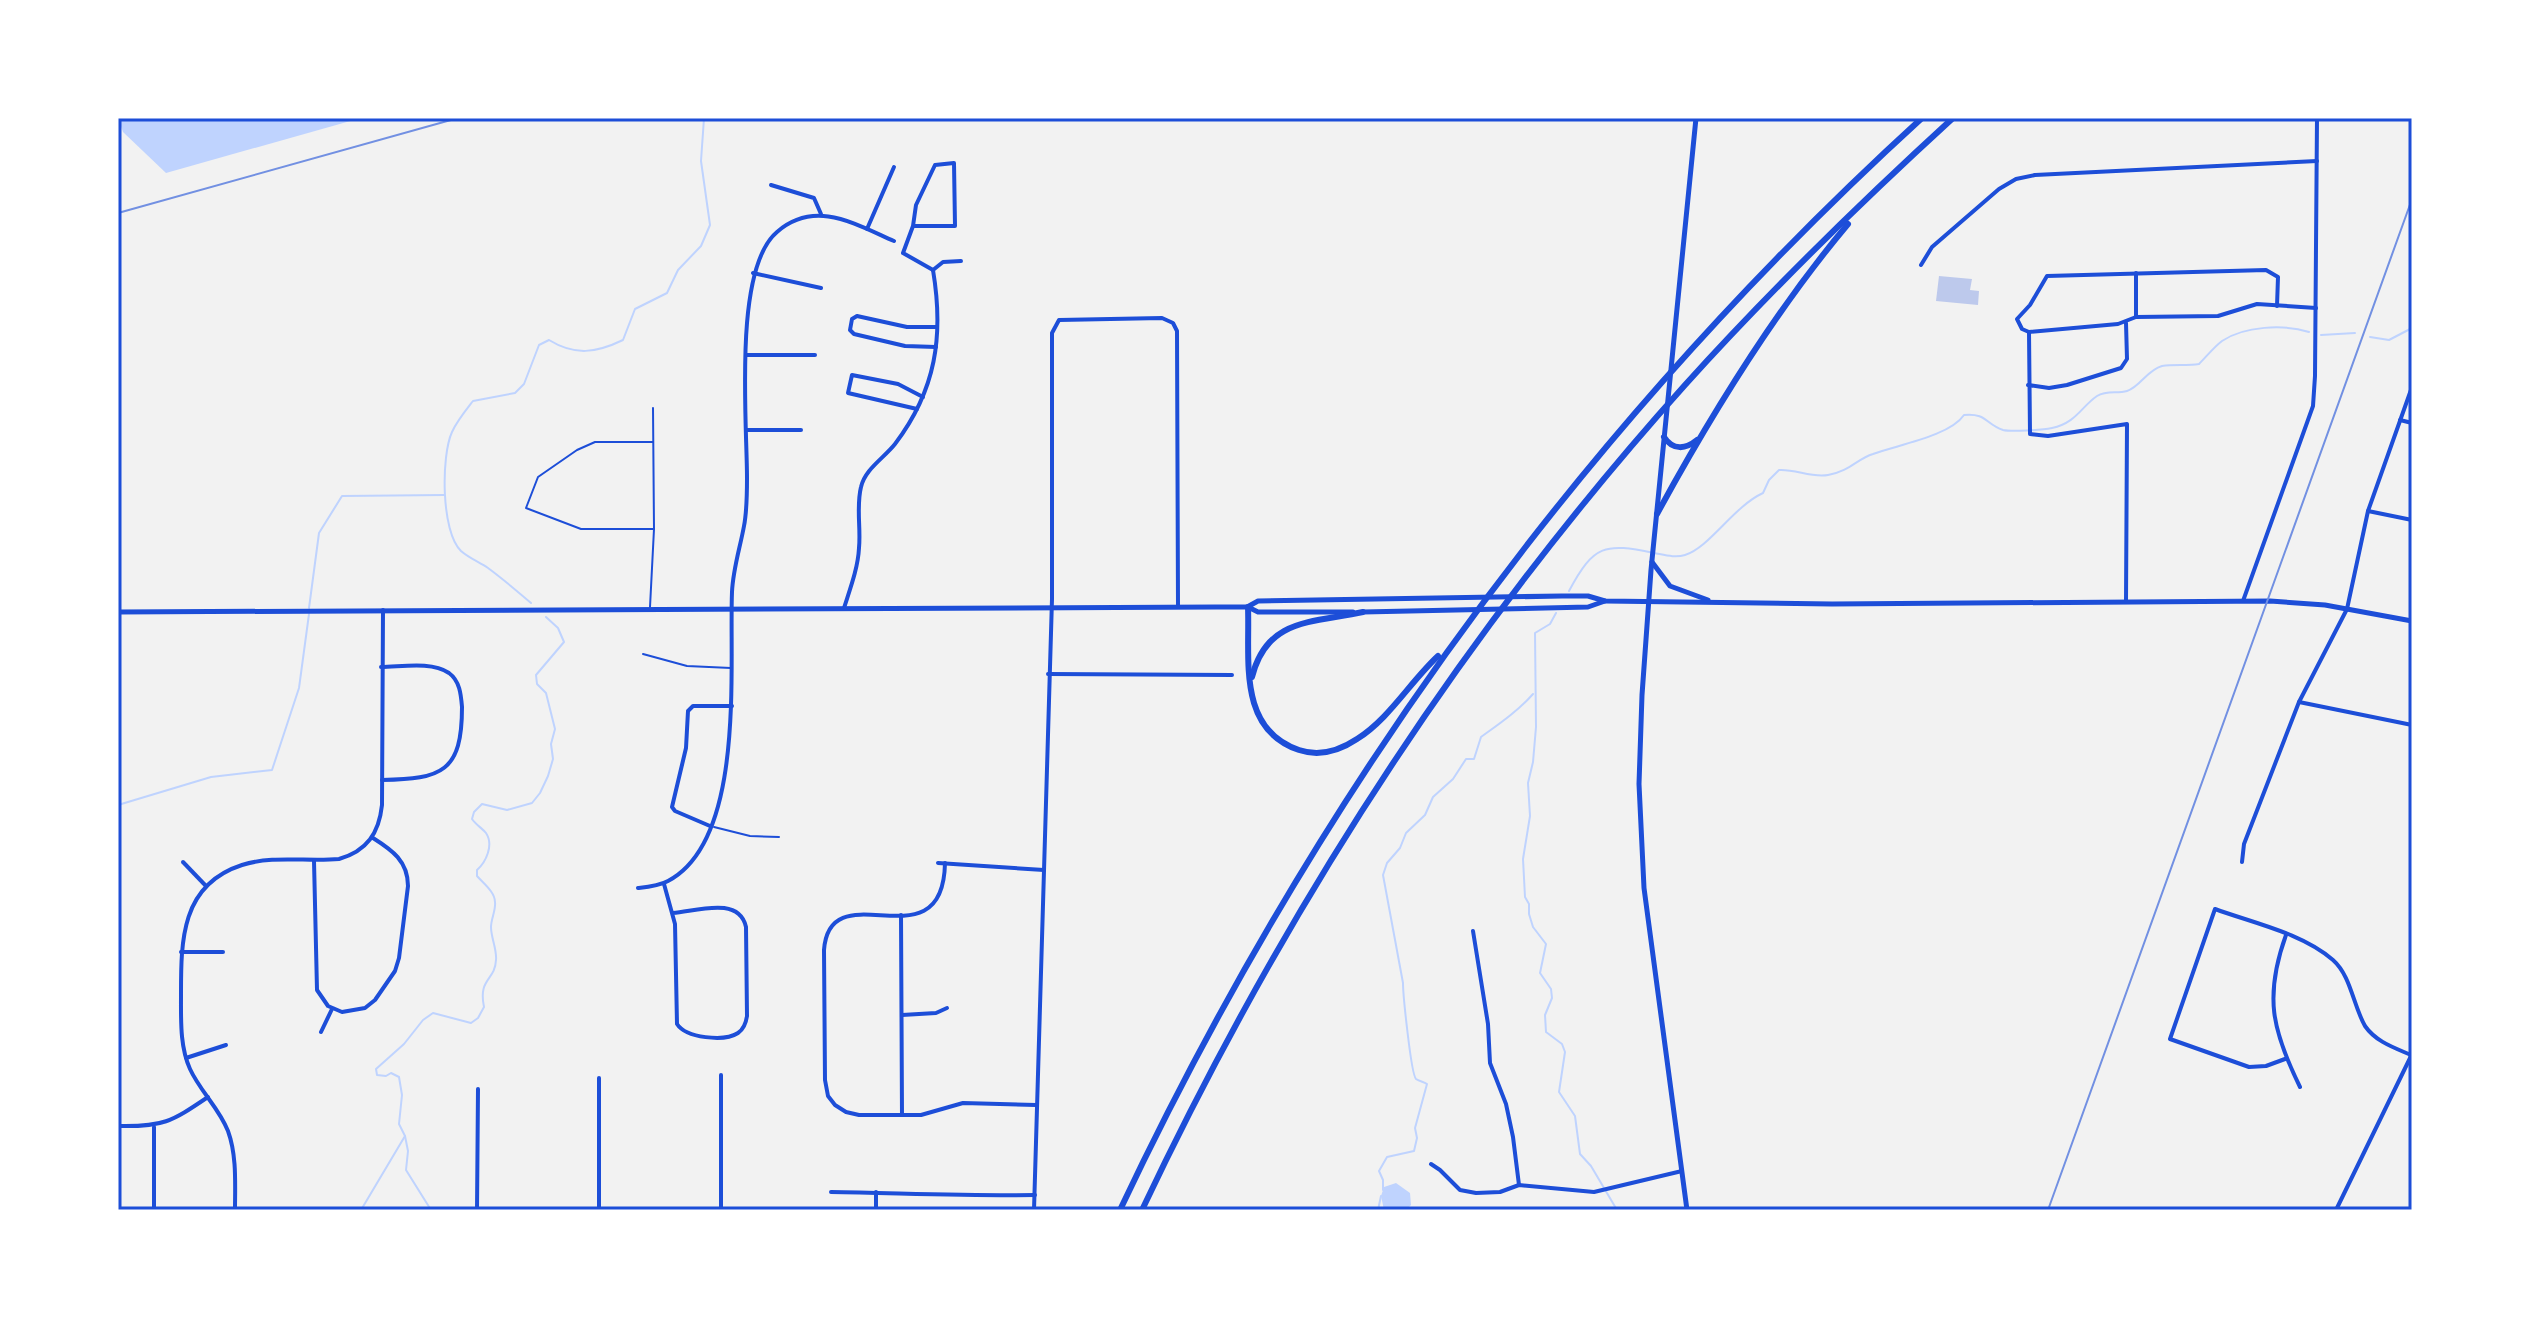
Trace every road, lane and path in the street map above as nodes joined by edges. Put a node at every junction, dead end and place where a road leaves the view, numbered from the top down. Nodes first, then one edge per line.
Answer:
1 (1696, 118) edge
2 (1922, 118) edge
3 (1953, 118) edge
4 (2317, 118) edge
5 (2317, 161) junction
6 (894, 167) dead end
7 (1892, 176) junction
8 (771, 185) dead end
9 (821, 214) junction
10 (913, 226) junction
11 (867, 229) junction
12 (894, 241) dead end
13 (961, 261) dead end
14 (1921, 265) dead end
15 (933, 270) junction
16 (753, 273) junction
17 (2136, 273) junction
18 (821, 288) dead end
19 (2277, 306) junction
20 (2316, 308) junction
21 (2136, 317) junction
22 (2126, 323) junction
23 (937, 327) junction
24 (2029, 332) junction
25 (936, 347) junction
26 (746, 355) junction
27 (815, 355) dead end
28 (2028, 385) junction
29 (2412, 387) edge
30 (923, 397) junction
31 (653, 408) dead end
32 (917, 409) junction
33 (2400, 420) junction
34 (2412, 423) edge
35 (747, 430) junction
36 (801, 430) dead end
37 (1702, 435) junction
38 (1664, 437) junction
39 (653, 442) junction
40 (2368, 511) junction
41 (1657, 514) junction
42 (2412, 520) edge
43 (654, 529) junction
44 (1651, 561) junction
45 (1648, 600) junction
46 (1605, 601) junction
47 (1712, 601) junction
48 (2243, 601) junction
49 (2126, 602) junction
50 (1178, 607) junction
51 (1248, 607) junction
52 (732, 608) junction
53 (844, 608) junction
54 (1051, 608) junction
55 (650, 609) junction
56 (2347, 609) junction
57 (383, 610) junction
58 (118, 612) edge
59 (1363, 612) junction
60 (2412, 621) edge
61 (1450, 646) junction
62 (643, 654) dead end
63 (381, 667) junction
64 (732, 668) junction
65 (1048, 674) junction
66 (1232, 675) dead end
67 (1250, 684) junction
68 (2299, 702) junction
69 (732, 706) junction
70 (2412, 725) edge
71 (382, 780) junction
72 (710, 826) junction
73 (779, 837) dead end
74 (373, 838) junction
75 (314, 860) junction
76 (183, 862) dead end
77 (2242, 862) dead end
78 (938, 863) dead end
79 (945, 863) junction
80 (1044, 870) junction
81 (664, 883) junction
82 (206, 886) junction
83 (638, 888) dead end
84 (673, 913) junction
85 (901, 915) junction
86 (1473, 931) dead end
87 (2286, 935) junction
88 (181, 952) junction
89 (223, 952) dead end
90 (947, 1008) dead end
91 (332, 1009) junction
92 (902, 1015) junction
93 (321, 1032) dead end
94 (226, 1045) dead end
95 (2412, 1055) edge
96 (186, 1058) junction
97 (2285, 1059) junction
98 (721, 1075) dead end
99 (599, 1078) dead end
100 (2300, 1087) dead end
101 (478, 1089) dead end
102 (208, 1097) junction
103 (1037, 1105) junction
104 (902, 1115) junction
105 (118, 1126) edge
106 (154, 1127) junction
107 (1431, 1164) dead end
108 (1682, 1171) junction
109 (1519, 1185) junction
110 (831, 1192) dead end
111 (876, 1192) junction
112 (1035, 1195) junction
113 (154, 1210) edge
114 (235, 1210) edge
115 (477, 1210) edge
116 (599, 1210) edge
117 (721, 1210) edge
118 (876, 1210) edge
119 (1034, 1210) edge
120 (1120, 1210) edge
121 (1142, 1210) edge
122 (1687, 1210) edge
123 (2336, 1210) edge

1 - 38 main road
2 - 61 highway
3 - 7 highway
4 - 5 street
5 - 14 street
5 - 20 street
6 - 11 street
7 - 37 highway
7 - 121 highway
8 - 9 street
9 - 11 street
9 - 16 street
10 - 10 street
10 - 15 street
11 - 12 street
13 - 15 street
15 - 23 street
16 - 18 street
16 - 26 street
17 - 19 street
17 - 21 street
17 - 24 street
19 - 20 street
19 - 21 street
20 - 48 street
21 - 22 street
22 - 24 street
22 - 28 street
23 - 25 street
23 - 25 street
24 - 28 street
25 - 30 street
26 - 27 street
26 - 35 street
28 - 49 street
29 - 33 street
30 - 32 street
30 - 32 street
31 - 39 lane
32 - 53 street
33 - 34 street
33 - 40 street
35 - 36 street
35 - 52 street
37 - 38 highway
37 - 41 highway
38 - 41 main road
39 - 43 lane
39 - 43 lane
40 - 42 street
40 - 56 street
41 - 44 main road
43 - 55 lane
44 - 45 main road
44 - 47 main road
45 - 46 main road
45 - 47 main road
45 - 108 main road
46 - 51 main road
46 - 59 main road
47 - 49 main road
48 - 49 main road
48 - 56 main road
50 - 51 main road
50 - 54 main road
50 - 54 street
51 - 59 main road
51 - 67 highway
52 - 53 main road
52 - 55 main road
52 - 64 street
53 - 54 main road
54 - 65 street
55 - 57 main road
56 - 60 main road
56 - 68 street
57 - 58 main road
57 - 63 street
59 - 67 highway
61 - 67 highway
61 - 120 highway
62 - 64 lane
63 - 71 street
63 - 71 street
64 - 69 street
65 - 66 street
65 - 80 street
68 - 70 street
68 - 77 street
69 - 72 street
69 - 72 street
71 - 74 street
72 - 73 lane
72 - 81 street
74 - 75 street
74 - 91 street
75 - 82 street
75 - 91 street
76 - 82 street
78 - 79 street
79 - 80 street
79 - 85 street
80 - 103 street
81 - 83 street
81 - 84 street
82 - 88 street
84 - 84 street
85 - 92 street
85 - 104 street
86 - 109 street
87 - 95 street
87 - 97 street
87 - 97 street
88 - 89 street
88 - 96 street
90 - 92 street
91 - 93 street
92 - 104 street
94 - 96 street
95 - 123 street
96 - 102 street
97 - 100 street
98 - 117 street
99 - 116 street
101 - 115 street
102 - 106 street
102 - 114 street
103 - 104 street
103 - 112 street
105 - 106 street
106 - 113 street
107 - 109 street
108 - 109 street
108 - 122 main road
110 - 111 street
111 - 112 street
111 - 118 street
112 - 119 street

